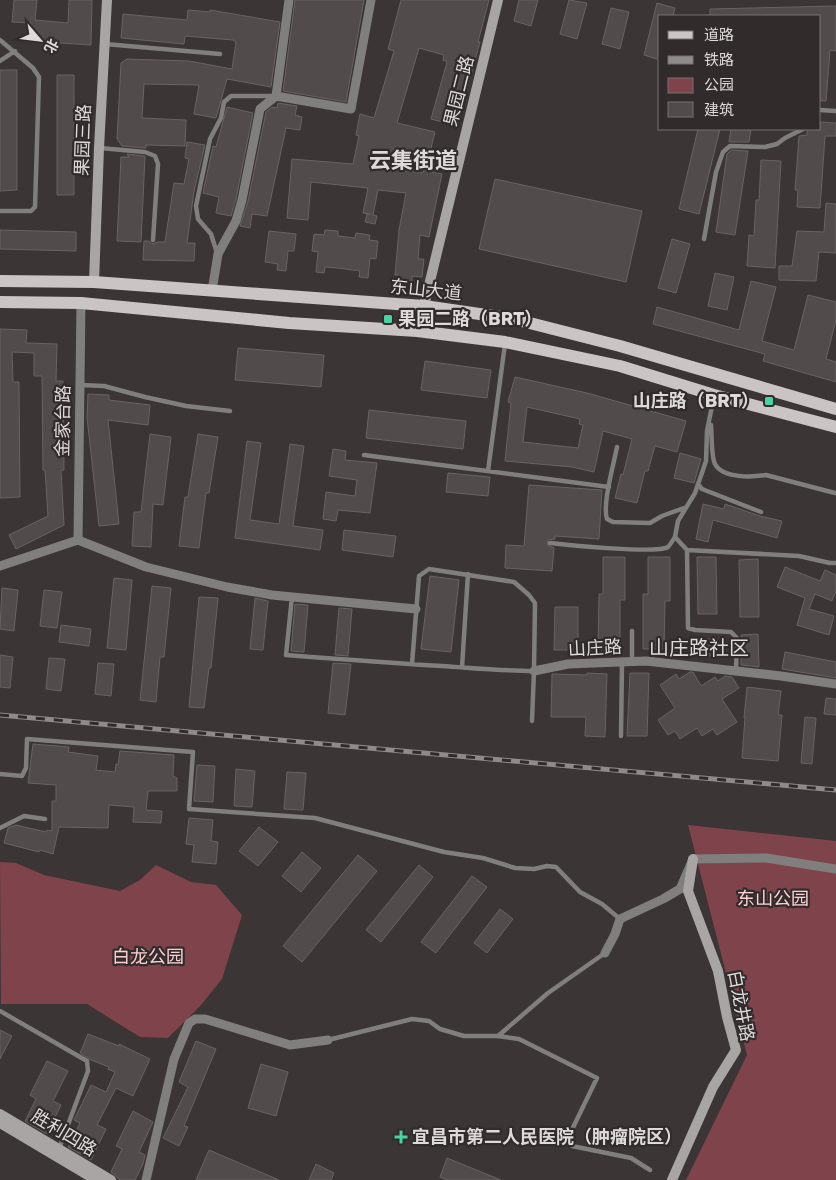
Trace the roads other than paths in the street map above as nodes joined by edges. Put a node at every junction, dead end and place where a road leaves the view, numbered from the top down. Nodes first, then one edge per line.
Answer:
1 (107, 0) edge
2 (289, 0) edge
3 (371, 0) edge
4 (498, 0) edge
5 (0, 40) edge
6 (104, 44) junction
7 (15, 52) junction
8 (220, 54) dead end
9 (0, 61) edge
10 (276, 96) junction
11 (821, 110) edge
12 (836, 111) edge
13 (801, 130) edge
14 (99, 148) junction
15 (0, 212) edge
16 (153, 240) dead end
17 (704, 240) dead end
18 (218, 254) junction
19 (0, 281) edge
20 (94, 282) junction
21 (212, 291) junction
22 (0, 302) edge
23 (81, 303) junction
24 (424, 306) junction
25 (505, 342) junction
26 (80, 385) junction
27 (714, 395) junction
28 (836, 409) edge
29 (230, 411) dead end
30 (710, 419) junction
31 (836, 427) edge
32 (617, 447) dead end
33 (364, 454) dead end
34 (488, 471) junction
35 (698, 484) junction
36 (609, 487) junction
37 (835, 493) edge
38 (684, 508) junction
39 (761, 512) dead end
40 (675, 537) junction
41 (78, 540) junction
42 (550, 543) dead end
43 (687, 550) junction
44 (836, 563) edge
45 (0, 566) edge
46 (468, 574) junction
47 (292, 597) junction
48 (416, 609) junction
49 (632, 632) dead end
50 (622, 662) junction
51 (632, 662) junction
52 (412, 664) junction
53 (462, 668) junction
54 (534, 671) junction
55 (736, 671) junction
56 (836, 684) edge
57 (532, 721) dead end
58 (621, 736) dead end
59 (0, 774) edge
60 (45, 819) dead end
61 (0, 828) edge
62 (693, 859) junction
63 (836, 868) edge
64 (620, 919) junction
65 (605, 953) joint
66 (0, 1011) edge
67 (498, 1036) junction
68 (328, 1040) joint
69 (0, 1114) edge
70 (0, 1123) edge
71 (59, 1149) junction
72 (650, 1170) dead end
73 (96, 1180) edge
74 (111, 1180) edge
75 (146, 1180) edge
76 (672, 1180) edge

1 - 6 street, 果园三路
2 - 10 street
3 - 10 street
4 - 24 street, 果园二路
5 - 7 lane
6 - 8 lane
6 - 14 street, 果园三路
7 - 9 lane
7 - 15 lane
10 - 18 street
10 - 18 lane
11 - 12 lane
13 - 17 lane
14 - 16 lane
14 - 20 street, 果园三路
18 - 21 street
19 - 20 main road, 东山大道
20 - 21 main road, 东山大道
21 - 24 main road, 东山大道
22 - 23 main road
23 - 25 main road
23 - 26 street, 金家台路
24 - 28 main road, 东山大道
25 - 27 main road
25 - 34 lane
26 - 29 lane
26 - 41 street, 金家台路
27 - 30 lane
27 - 31 main road
30 - 35 lane
30 - 37 lane
32 - 36 lane
33 - 34 lane
34 - 36 lane
35 - 38 lane
35 - 39 lane
36 - 38 lane
38 - 40 lane
40 - 42 lane
40 - 43 lane
41 - 45 street
41 - 47 street
43 - 44 lane
43 - 55 lane
46 - 48 lane
46 - 53 lane
46 - 54 lane
47 - 48 street
47 - 52 lane
48 - 52 lane
49 - 51 lane
50 - 51 street, 山庄路
50 - 54 street, 山庄路
50 - 58 lane
51 - 55 street, 山庄路
52 - 53 lane
53 - 54 lane
54 - 57 lane
55 - 56 street, 山庄路
59 - 64 lane
60 - 61 lane
62 - 63 street
62 - 64 street
62 - 76 street, 白龙井路
64 - 65 street
65 - 67 lane
66 - 71 lane
67 - 68 lane
67 - 72 lane
68 - 75 street
69 - 71 street, 胜利四路
70 - 73 street, 胜利四路
71 - 74 street, 胜利四路

